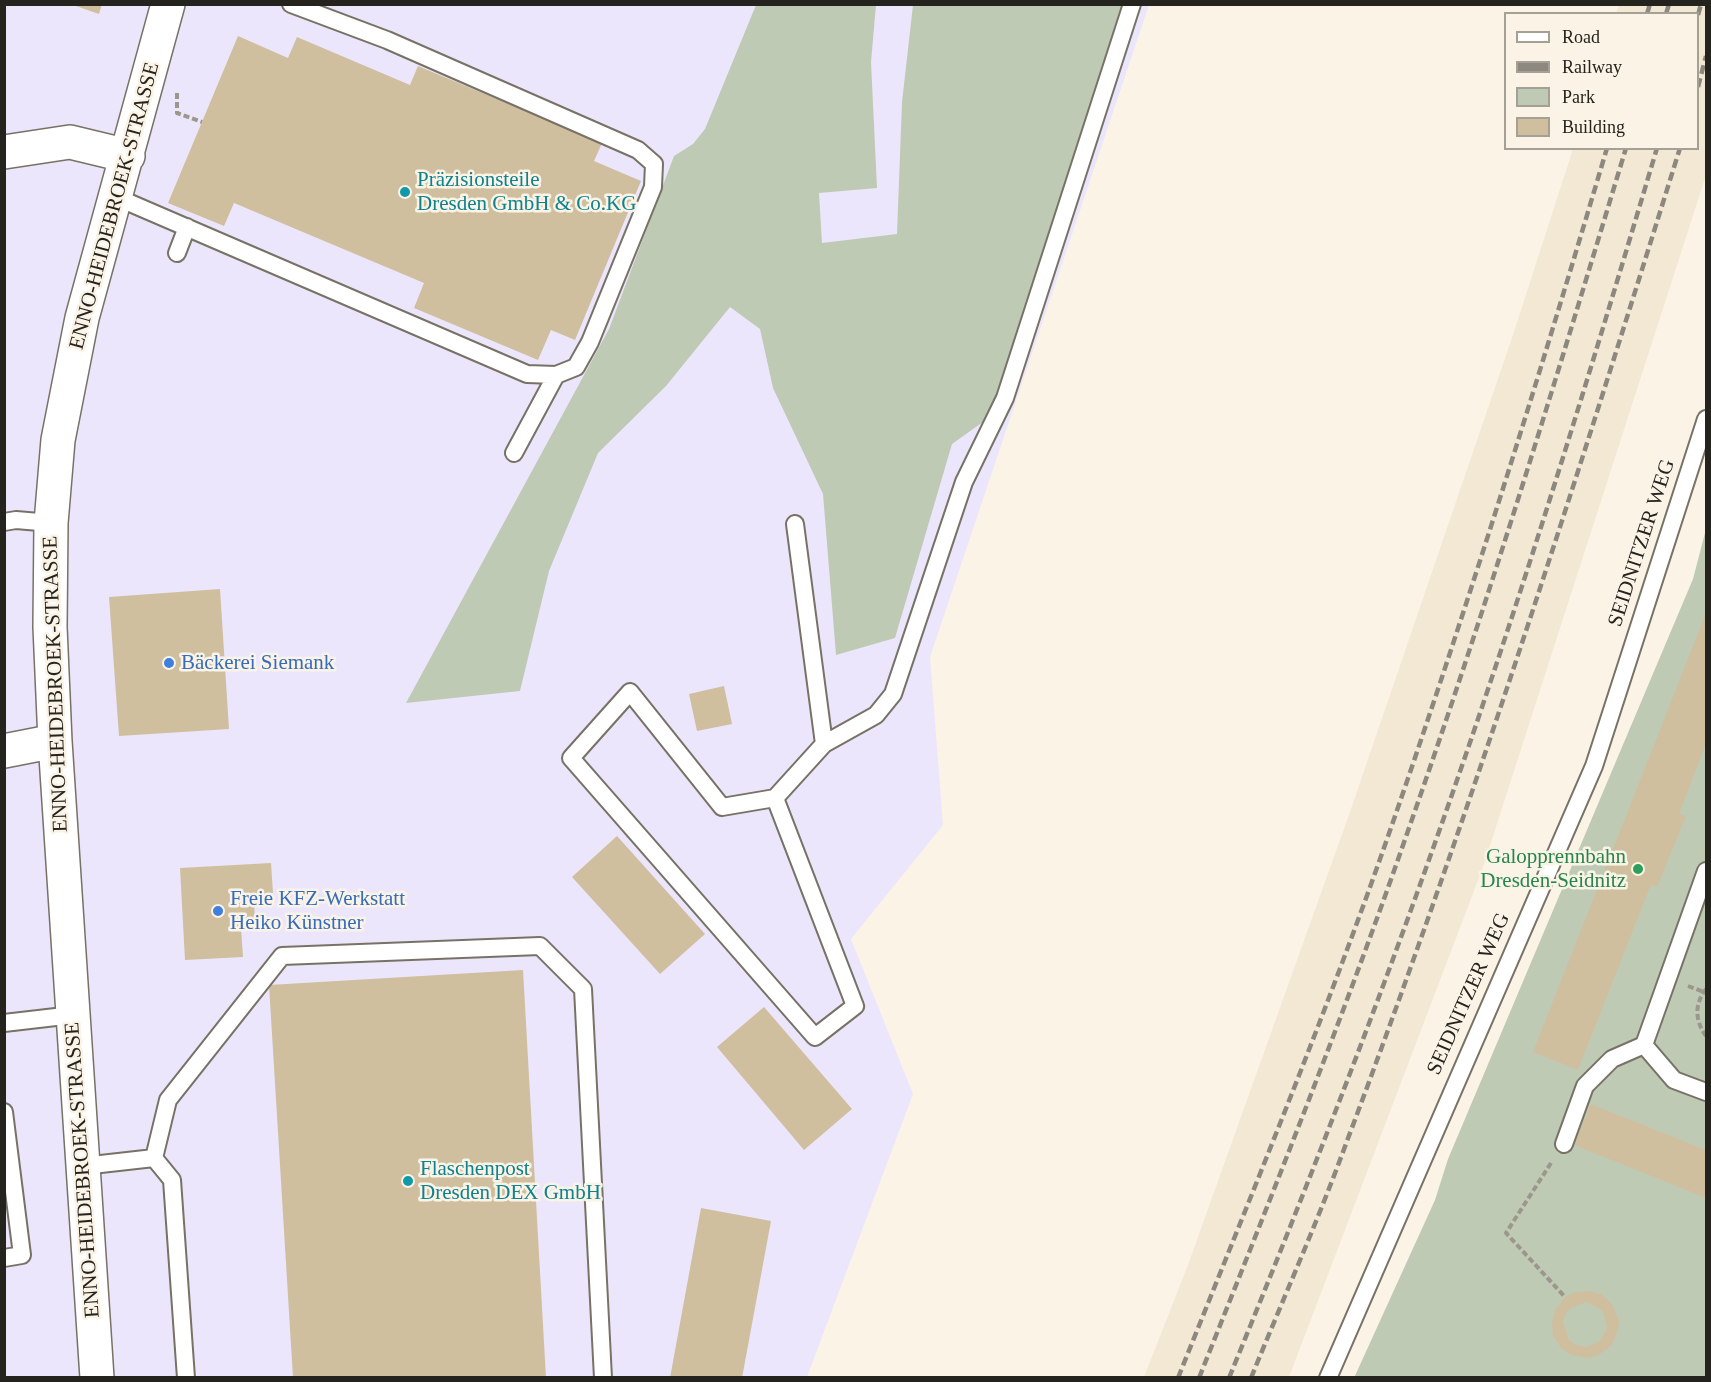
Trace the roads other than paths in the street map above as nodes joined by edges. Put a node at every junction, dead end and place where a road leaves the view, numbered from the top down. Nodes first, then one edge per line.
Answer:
1 (168, 4) edge
2 (291, 4) edge
3 (1132, 4) edge
4 (4, 152) edge
5 (128, 156) junction
6 (116, 197) junction
7 (187, 227) junction
8 (177, 253) dead end
9 (556, 375) junction
10 (1707, 419) edge
11 (514, 453) dead end
12 (4, 522) edge
13 (51, 523) junction
14 (795, 524) dead end
15 (55, 741) junction
16 (824, 744) junction
17 (4, 751) edge
18 (775, 798) junction
19 (1707, 871) edge
20 (1703, 890) edge
21 (73, 1015) junction
22 (4, 1023) edge
23 (1644, 1046) junction
24 (1707, 1092) edge
25 (4, 1112) edge
26 (1564, 1144) road end
27 (154, 1158) junction
28 (83, 1166) junction
29 (4, 1258) edge
30 (97, 1377) edge
31 (186, 1377) edge
32 (603, 1377) edge
33 (1328, 1377) edge

1 - 5 street, ENNO-HEIDEBROEK-STRASSE
2 - 9 lane
3 - 16 lane
4 - 5 street
5 - 6 street, ENNO-HEIDEBROEK-STRASSE
6 - 7 lane
6 - 13 street, ENNO-HEIDEBROEK-STRASSE
7 - 8 lane
7 - 9 lane
9 - 11 lane
10 - 33 lane, SEIDNITZER WEG
12 - 13 lane
13 - 15 street, ENNO-HEIDEBROEK-STRASSE
14 - 16 lane
15 - 17 street
15 - 21 street, ENNO-HEIDEBROEK-STRASSE
16 - 18 lane
18 - 18 lane
19 - 20 lane
20 - 23 lane
21 - 22 lane
21 - 28 street, ENNO-HEIDEBROEK-STRASSE
23 - 24 lane
23 - 26 lane
25 - 29 lane
27 - 28 lane
27 - 31 lane
27 - 32 lane
28 - 30 street, ENNO-HEIDEBROEK-STRASSE

